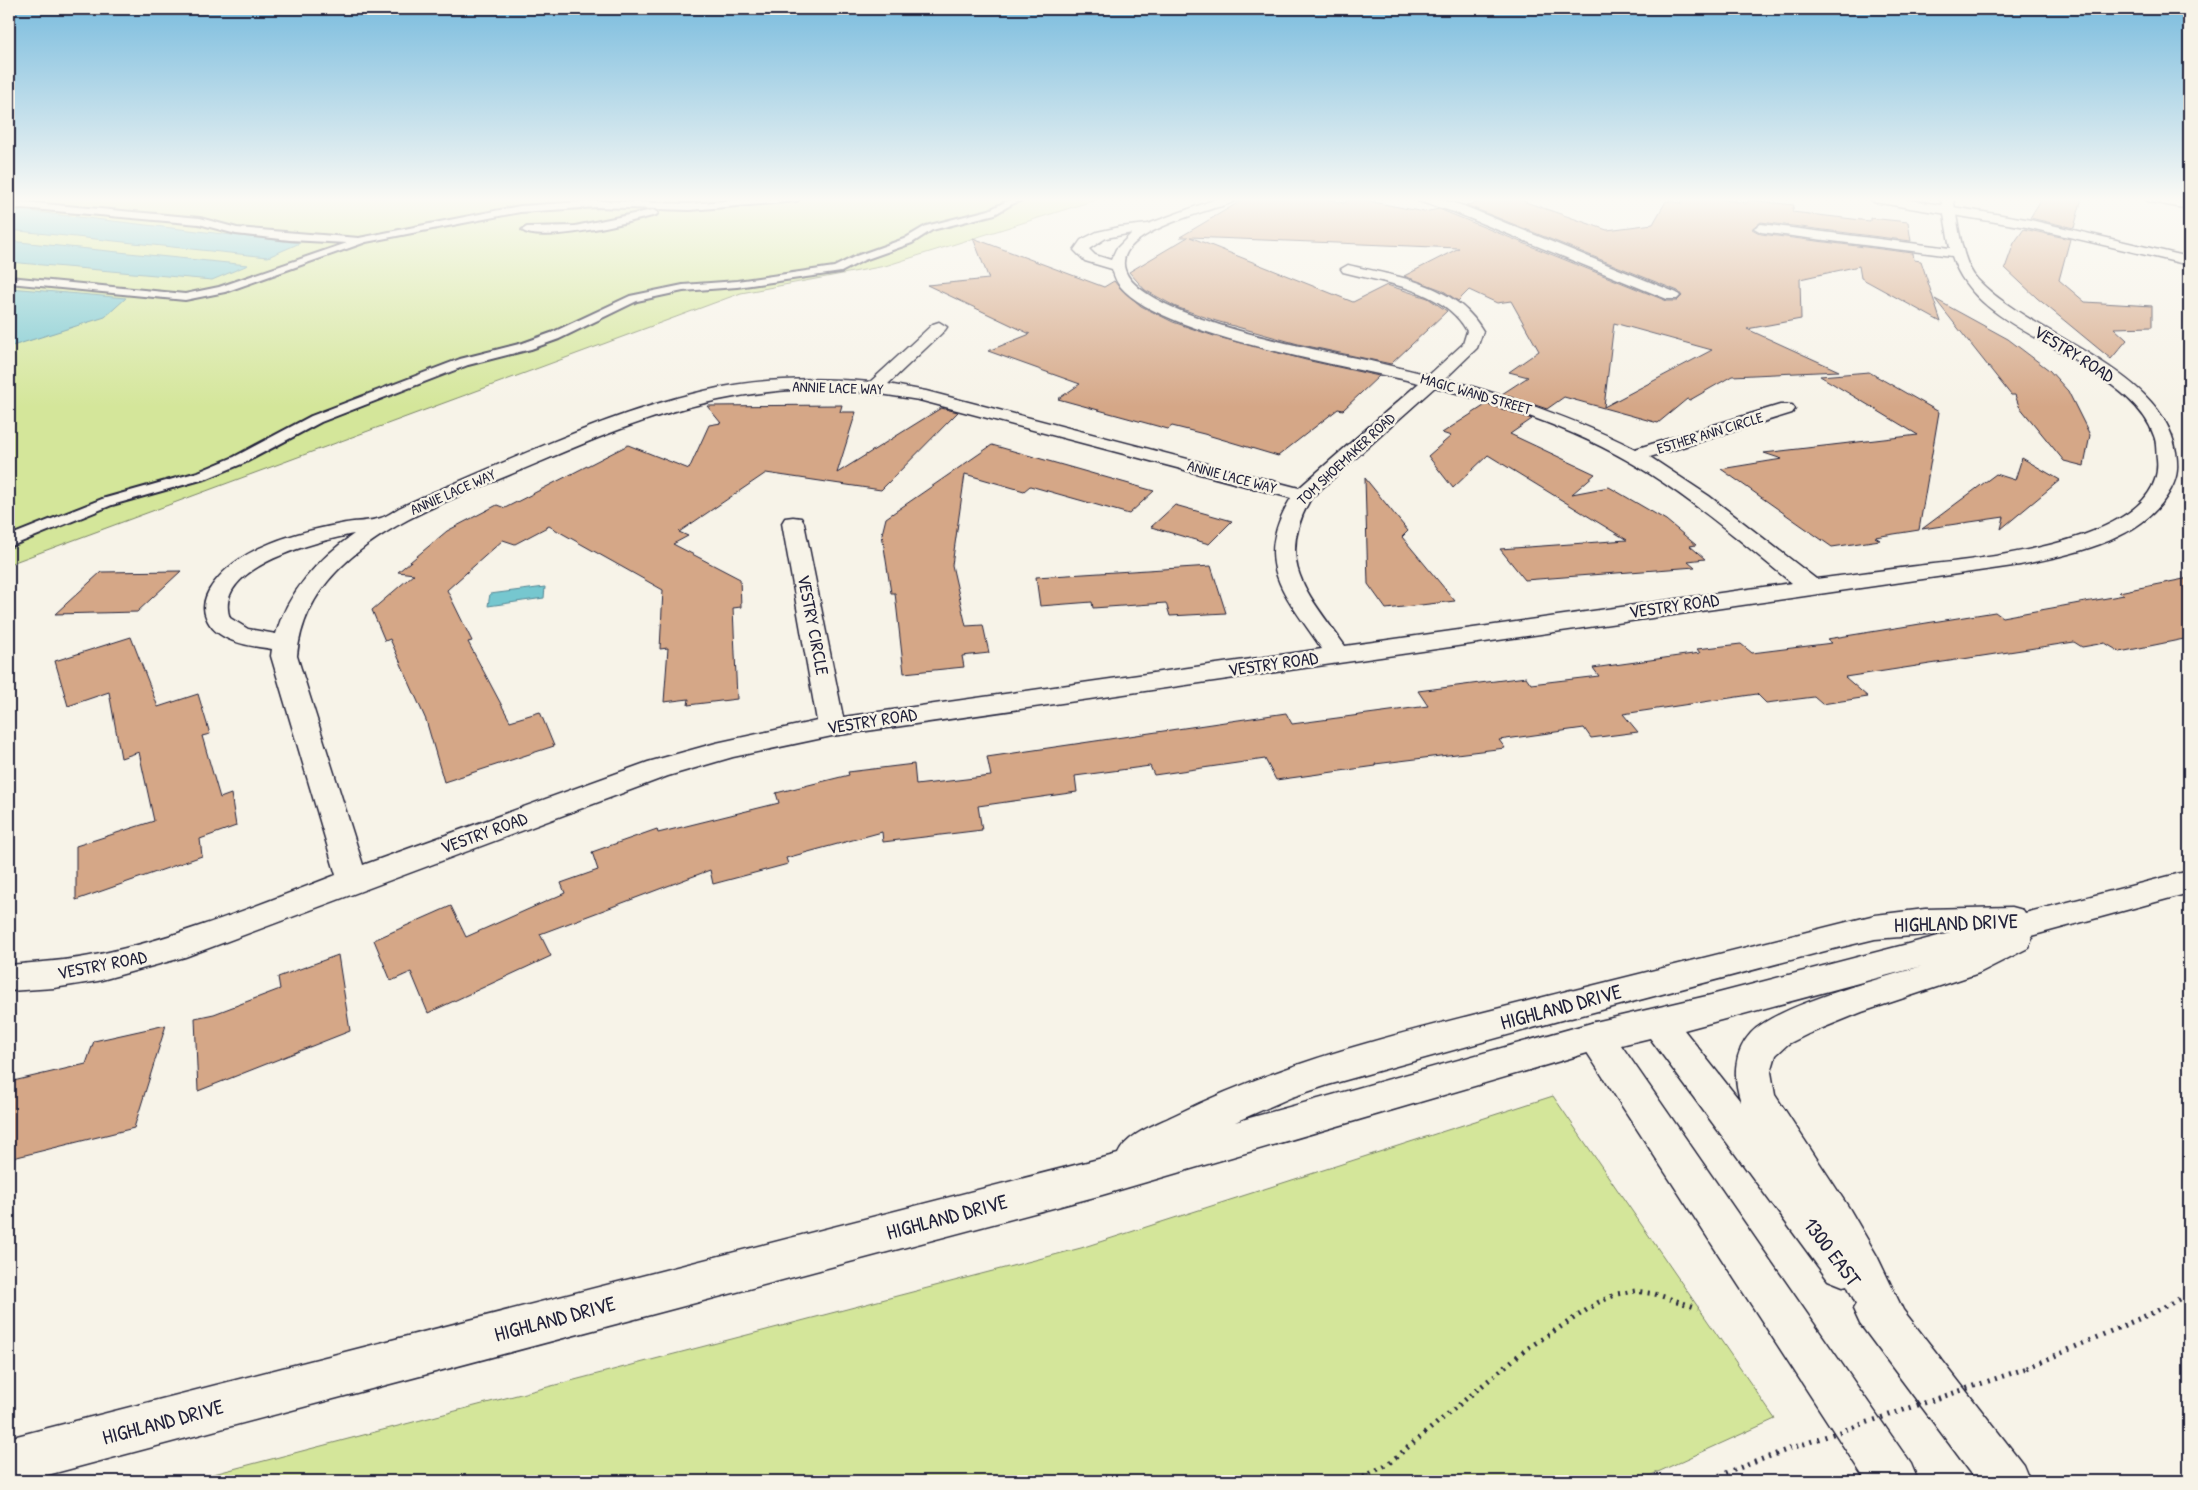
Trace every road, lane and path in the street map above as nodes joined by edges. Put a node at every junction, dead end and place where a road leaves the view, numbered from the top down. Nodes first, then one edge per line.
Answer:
1 (285, 268) edge
2 (843, 268) edge
3 (1118, 268) edge
4 (1602, 268) edge
5 (1964, 268) edge
6 (1348, 269) dead end
7 (9, 280) edge
8 (1672, 296) dead end
9 (939, 327) dead end
10 (1433, 380) junction
11 (875, 387) junction
12 (1786, 409) dead end
13 (1633, 456) junction
14 (1303, 495) junction
15 (386, 523) junction
16 (794, 523) dead end
17 (9, 542) edge
18 (1811, 587) junction
19 (285, 643) junction
20 (1338, 654) junction
21 (832, 727) junction
22 (353, 881) junction
23 (2189, 882) edge
24 (2044, 920) junction
25 (9, 978) edge
26 (1658, 1022) junction
27 (1595, 1037) junction
28 (1102, 1177) junction
29 (2189, 1294) edge
30 (1698, 1308) dead end
31 (1887, 1324) junction
32 (9, 1462) edge
33 (1357, 1481) edge
34 (1705, 1481) edge
35 (1894, 1481) edge
36 (2006, 1481) edge

1 - 7 lane
2 - 17 lane
3 - 10 street, MAGIC WAND STREET
4 - 8 street
5 - 18 street, VESTRY ROAD
6 - 10 street, TOM SHOEMAKER ROAD
9 - 11 street
10 - 13 street, MAGIC WAND STREET
10 - 14 street, TOM SHOEMAKER ROAD
11 - 14 street, ANNIE LACE WAY
11 - 15 street, ANNIE LACE WAY
12 - 13 street, ESTHER ANN CIRCLE
13 - 18 street, MAGIC WAND STREET
14 - 20 street, TOM SHOEMAKER ROAD
15 - 19 street, ANNIE LACE WAY
15 - 19 street, ANNIE LACE WAY
16 - 21 street, VESTRY CIRCLE
18 - 20 street, VESTRY ROAD
19 - 22 street, ANNIE LACE WAY
20 - 21 street, VESTRY ROAD
21 - 22 street, VESTRY ROAD
22 - 25 street, VESTRY ROAD
23 - 24 street, HIGHLAND DRIVE
24 - 26 street, HIGHLAND DRIVE
24 - 28 street, HIGHLAND DRIVE
24 - 31 street
26 - 27 street, HIGHLAND DRIVE
26 - 31 street, 1300 EAST
27 - 28 street, HIGHLAND DRIVE
27 - 35 street
28 - 32 street, HIGHLAND DRIVE
29 - 34 path, bridge
30 - 33 path
31 - 36 street, 1300 EAST

